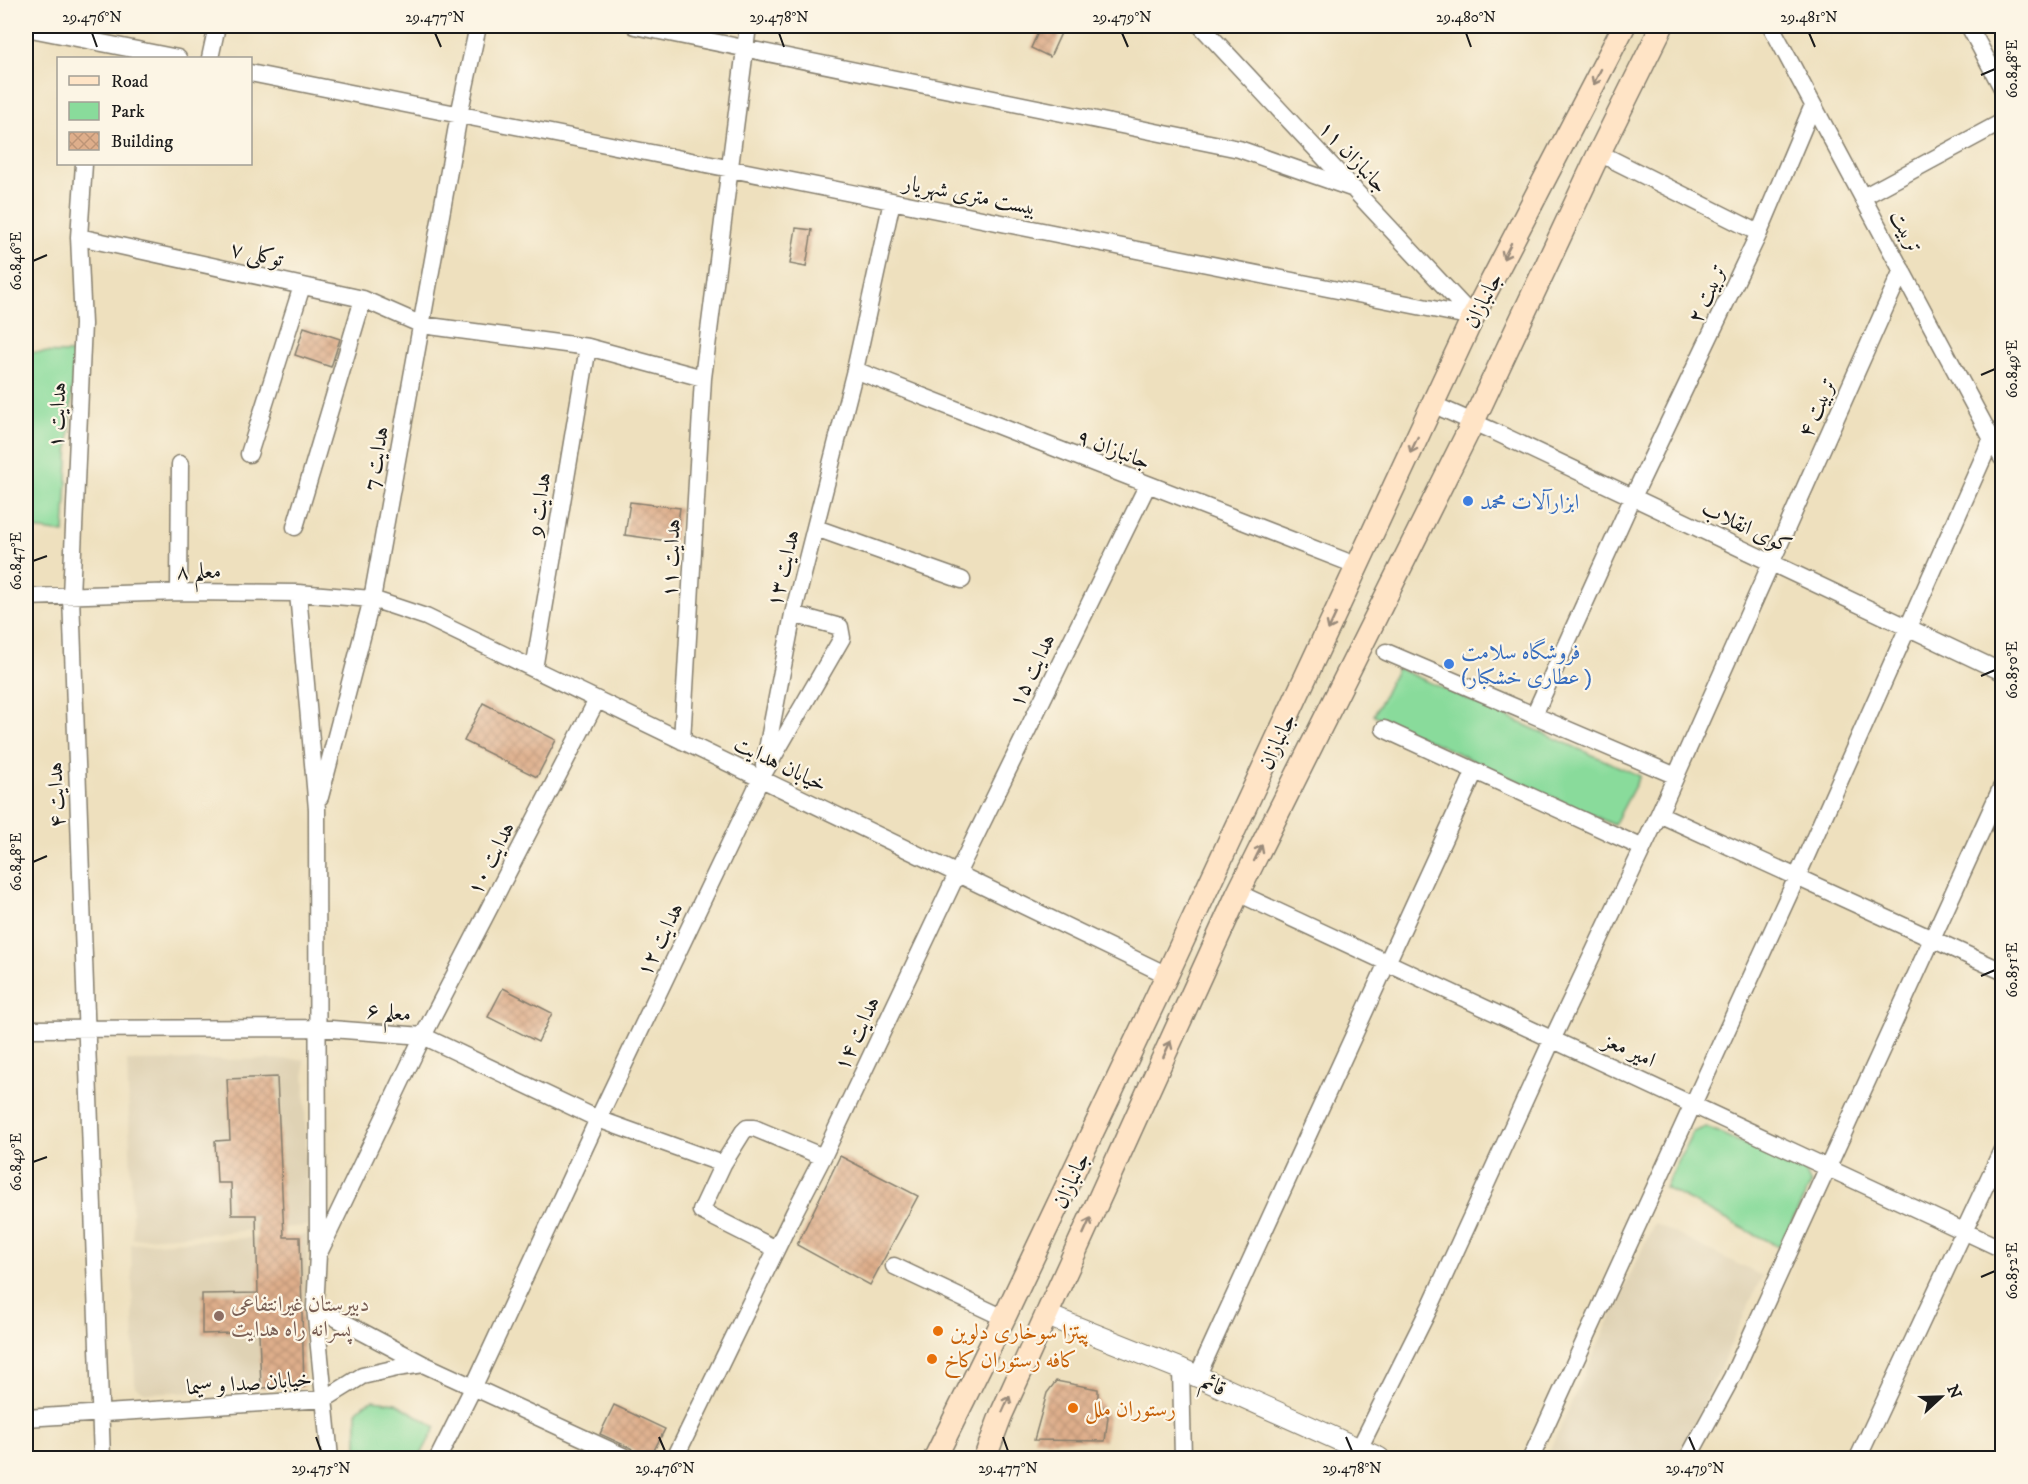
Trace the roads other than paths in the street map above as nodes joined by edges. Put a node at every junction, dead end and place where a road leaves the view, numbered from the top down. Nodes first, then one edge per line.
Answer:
1 (217, 26) edge
2 (478, 26) edge
3 (635, 26) edge
4 (748, 26) edge
5 (1201, 26) edge
6 (1662, 26) edge
7 (1771, 26) edge
8 (1969, 26) edge
9 (1620, 27) edge
10 (26, 28) edge
11 (745, 48) junction
12 (106, 51) edge
13 (168, 57) edge
14 (210, 57) edge
15 (252, 73) edge
16 (2002, 88) edge
17 (1813, 105) junction
18 (459, 115) junction
19 (2002, 122) edge
20 (1599, 153) junction
21 (84, 165) edge
22 (730, 169) junction
23 (1354, 189) junction
24 (1863, 197) junction
25 (892, 201) junction
26 (1759, 234) junction
27 (79, 237) junction
28 (1902, 270) junction
29 (302, 285) junction
30 (363, 299) junction
31 (1473, 317) junction
32 (422, 325) junction
33 (588, 347) junction
34 (855, 370) junction
35 (703, 378) junction
36 (1432, 405) junction
37 (1473, 422) junction
38 (1992, 438) junction
39 (249, 454) dead end
40 (2002, 458) edge
41 (180, 464) dead end
42 (1147, 486) junction
43 (1634, 497) junction
44 (295, 527) dead end
45 (816, 528) junction
46 (1772, 562) junction
47 (1358, 566) junction
48 (962, 580) dead end
49 (179, 592) junction
50 (298, 593) junction
51 (71, 596) junction
52 (26, 597) edge
53 (372, 598) junction
54 (793, 614) junction
55 (1910, 628) junction
56 (1386, 652) dead end
57 (534, 669) junction
58 (2002, 672) edge
59 (597, 700) junction
60 (1534, 715) junction
61 (1384, 729) dead end
62 (682, 741) junction
63 (1475, 771) junction
64 (1676, 776) junction
65 (761, 778) junction
66 (2002, 786) edge
67 (316, 809) junction
68 (1659, 814) junction
69 (1642, 848) junction
70 (957, 874) junction
71 (1797, 877) junction
72 (1238, 893) junction
73 (1933, 939) junction
74 (1387, 961) junction
75 (2002, 971) edge
76 (1167, 975) junction
77 (318, 1028) junction
78 (26, 1029) edge
79 (85, 1029) junction
80 (423, 1036) junction
81 (1553, 1038) junction
82 (1693, 1103) junction
83 (598, 1119) junction
84 (2002, 1150) edge
85 (823, 1157) junction
86 (723, 1164) junction
87 (1827, 1168) junction
88 (1965, 1231) junction
89 (776, 1249) junction
90 (2002, 1249) edge
91 (318, 1255) junction
92 (894, 1266) dead end
93 (315, 1307) junction
94 (1046, 1315) junction
95 (1004, 1318) junction
96 (423, 1364) junction
97 (1189, 1373) junction
98 (473, 1388) junction
99 (326, 1399) junction
100 (101, 1415) junction
101 (26, 1418) edge
102 (1358, 1454) edge
103 (102, 1458) edge
104 (330, 1458) edge
105 (438, 1458) edge
106 (627, 1458) edge
107 (675, 1458) edge
108 (935, 1458) edge
109 (985, 1458) edge
110 (1183, 1458) edge
111 (1379, 1458) edge
112 (1531, 1458) edge
113 (1688, 1458) edge
114 (1858, 1458) edge

1 - 14 street
2 - 18 street, هدایت 7
3 - 11 street
4 - 11 street, هدایت ۱۱
5 - 23 street, جانبازان ۱۱
6 - 20 main road, جانبازان
7 - 17 street, تربیت
8 - 16 street
9 -> 31 main road, جانبازان
10 - 12 street
11 - 22 street, هدایت ۱۱
11 - 23 street
12 - 13 street
15 - 18 street, بیست متری شهریار
17 - 24 street, تربیت
17 - 26 street, تربیت ۲
18 - 22 street, بیست متری شهریار
18 - 32 street, هدایت 7
19 - 24 street
20 - 26 street
20 - 37 main road, جانبازان
21 - 27 street, هدایت ۱
22 - 25 street, بیست متری شهریار
22 - 35 street, هدایت ۱۱
23 - 31 street, جانبازان ۱۱
24 - 28 street, تربیت
25 - 31 street, بیست متری شهریار
25 - 34 street, هدایت ۱۳
26 - 43 street, تربیت ۲
27 - 29 street, توکلی ۷
27 - 51 street, هدایت ۱
28 - 38 street, تربیت
28 - 46 street, تربیت ۴
29 - 30 street, توکلی ۷
29 - 39 street
30 - 32 street, توکلی ۷
30 - 44 street
31 - 36 main road, جانبازان
32 - 33 street, توکلی ۷
32 - 53 street, هدایت 7
33 - 35 street, توکلی ۷
33 - 57 street, هدایت 9
34 - 42 street, جانبازان ۹
34 - 45 street, هدایت ۱۳
35 - 62 street, هدایت ۱۱
36 - 37 street, کوی انقلاب
36 -> 47 main road, جانبازان
37 - 43 street, کوی انقلاب
72 -> 37 main road, جانبازان
38 - 40 street, تربیت
38 - 55 street
41 - 49 street
42 - 47 street, جانبازان ۹
42 - 70 street, هدایت ۱۵
43 - 46 street, کوی انقلاب
43 - 60 street, تربیت ۲
45 - 48 street
45 - 54 street, هدایت ۱۳
46 - 55 street, کوی انقلاب
46 - 64 street, تربیت ۴
47 -> 76 main road, جانبازان
49 - 50 street, معلم ۸
49 - 51 street, معلم ۸
50 - 53 street, معلم ۸
50 - 67 street
51 - 52 street, معلم ۸
51 - 79 street, هدایت ۴
53 - 57 street, خیابان هدایت
53 - 67 street, هدایت 7
54 - 65 street, هدایت ۱۳
54 - 65 street
55 - 58 street, کوی انقلاب
55 - 71 street
56 - 60 street
57 - 59 street, خیابان هدایت
59 - 62 street, خیابان هدایت
59 - 80 street, هدایت ۱۰
60 - 64 street
61 - 63 street
62 - 65 street, خیابان هدایت
63 - 69 street
63 - 74 street
64 - 68 street, تربیت ۴
65 - 70 street, خیابان هدایت
65 - 83 street, هدایت ۱۲
66 - 73 street
67 - 77 street
68 - 69 street, تربیت ۴
68 - 71 street
69 - 81 street, تربیت ۴
70 - 76 street, خیابان هدایت
70 - 85 street, هدایت ۱۴
71 - 73 street
71 - 82 street
72 - 74 street, امیر معز
94 -> 72 main road, جانبازان
73 - 75 street
73 - 87 street
74 - 81 street, امیر معز
74 - 97 street
76 - 95 main road, جانبازان
77 - 79 street, معلم ۶
77 - 80 street, معلم ۶
77 - 91 street
78 - 79 street, معلم ۶
79 - 100 street, هدایت ۴
80 - 83 street, معلم ۶
80 - 91 street, هدایت ۱۰
81 - 82 street, امیر معز
81 - 102 street, تربیت ۴
82 - 87 street, امیر معز
82 - 112 street
83 - 86 street, معلم ۶
83 - 98 street, هدایت ۱۲
84 - 88 street
85 - 86 street
85 - 89 street, هدایت ۱۴
86 - 89 street
87 - 88 street, امیر معز
87 - 113 street
88 - 90 street, امیر معز
88 - 114 street
89 - 107 street, هدایت ۱۴
91 - 93 street
92 - 95 street
93 - 96 street
93 - 99 street
94 - 97 street, قائم
109 -> 94 main road, جانبازان
95 - 108 main road, جانبازان
96 - 98 street
96 - 99 street, خیابان صدا و سیما
97 - 102 street, قائم
97 - 110 street
98 - 105 street, هدایت ۱۲
98 - 106 street
99 - 100 street, خیابان صدا و سیما
99 - 104 street
100 - 101 street, خیابان صدا و سیما
100 - 103 street, هدایت ۴
102 - 111 street, قائم

